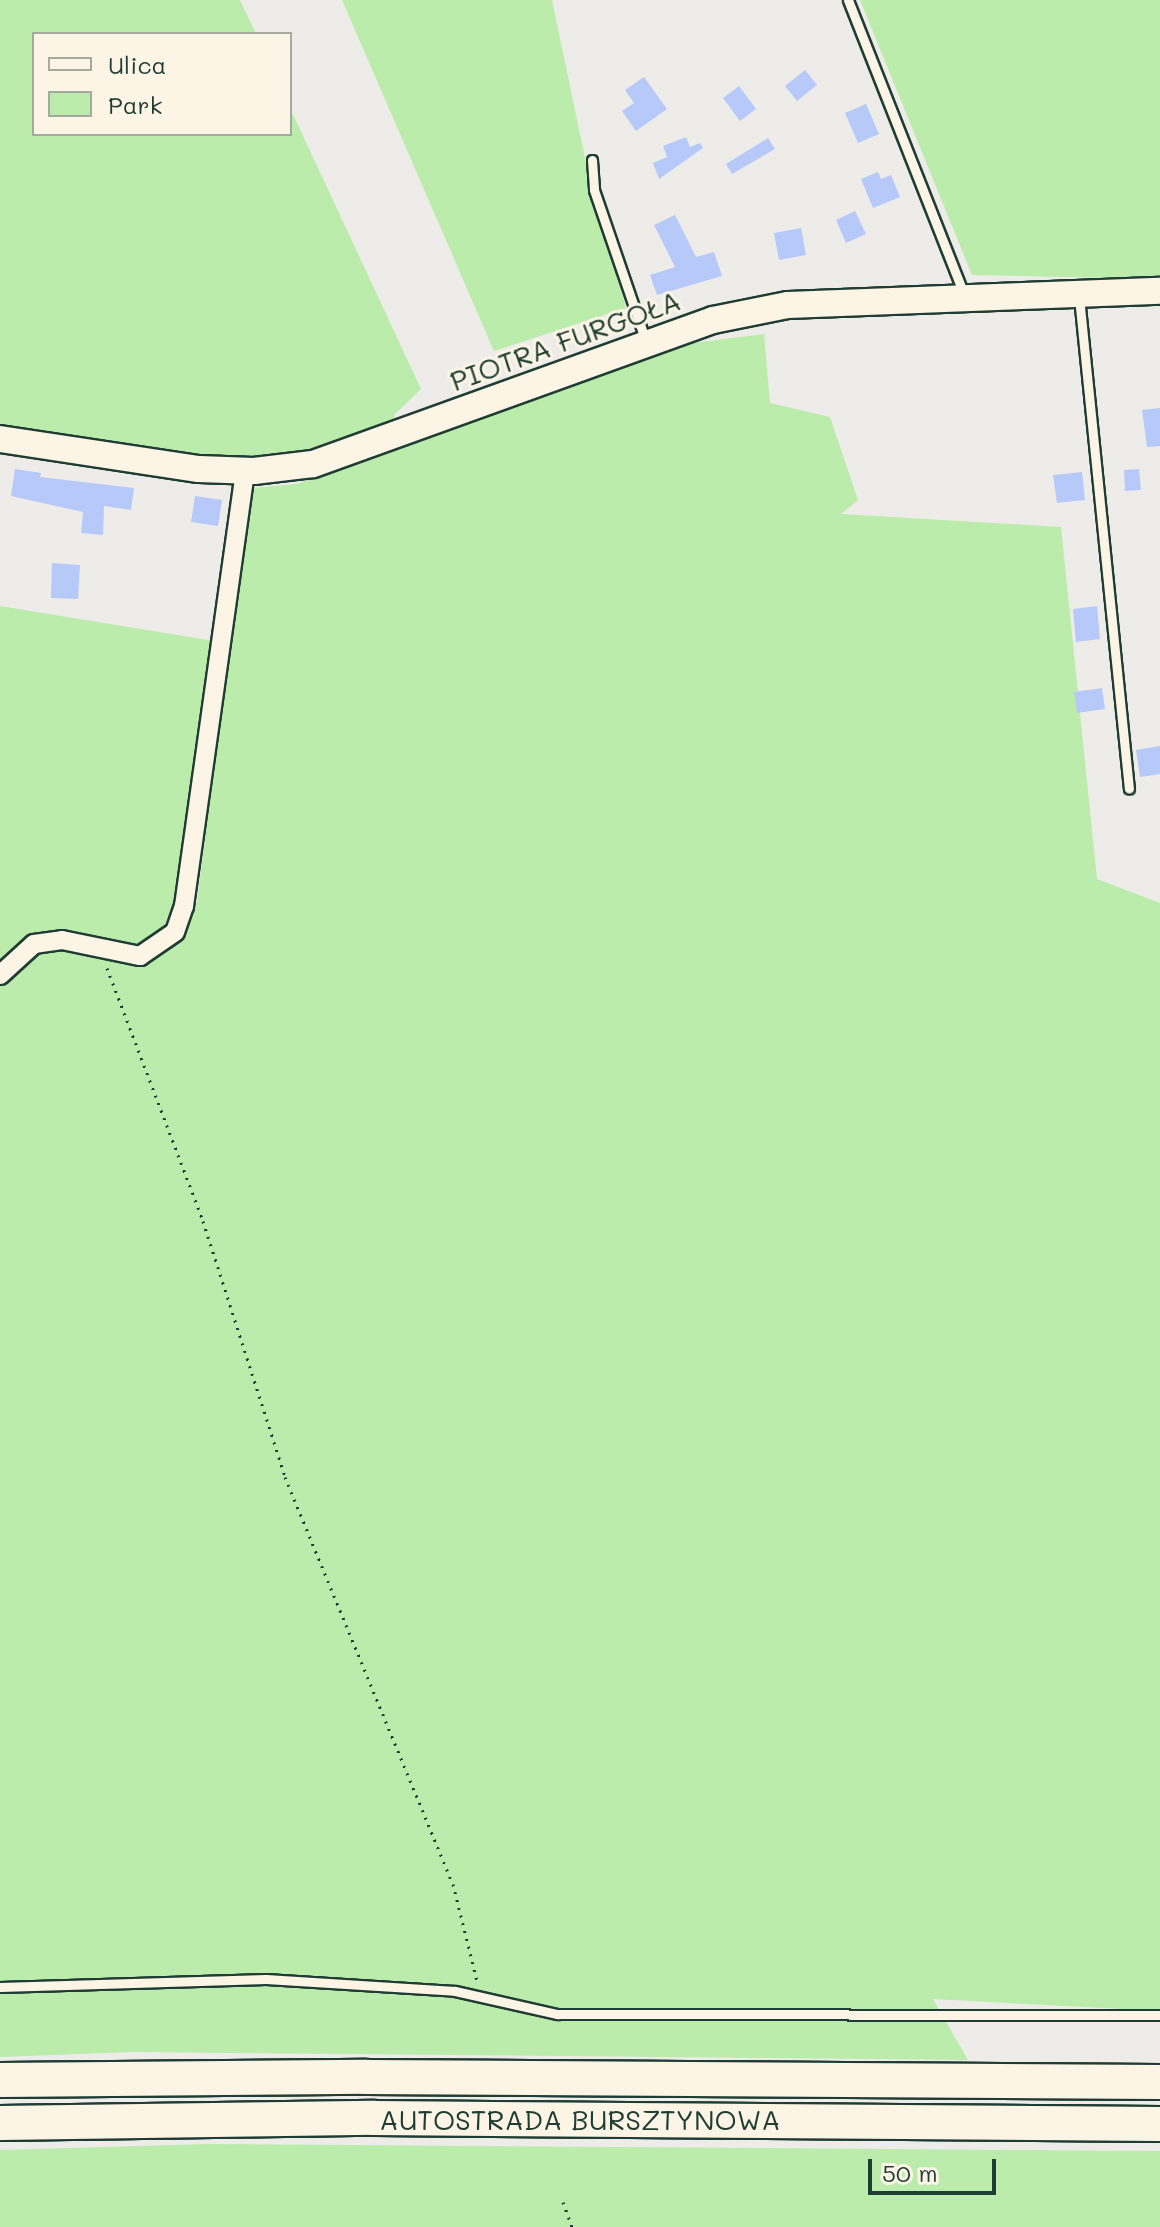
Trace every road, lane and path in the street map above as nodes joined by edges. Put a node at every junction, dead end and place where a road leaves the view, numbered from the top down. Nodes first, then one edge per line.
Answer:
1 (848, 0) edge
2 (592, 160) dead end
3 (1160, 291) edge
4 (1078, 293) junction
5 (965, 297) junction
6 (646, 342) junction
7 (0, 439) edge
8 (245, 470) junction
9 (1129, 788) dead end
10 (98, 945) junction
11 (0, 975) edge
12 (0, 1987) edge
13 (481, 1997) junction
14 (1160, 2015) edge
15 (0, 2080) edge
16 (1160, 2082) edge
17 (0, 2123) edge
18 (1160, 2124) edge
19 (563, 2202) dead end
20 (572, 2227) edge

1 - 5 lane
2 - 6 lane
3 - 4 street, PIOTRA FURGOŁA
4 - 5 street, PIOTRA FURGOŁA
4 - 9 lane
5 - 6 street, PIOTRA FURGOŁA
6 - 8 street, PIOTRA FURGOŁA
7 - 8 street, PIOTRA FURGOŁA
8 - 10 street
10 - 11 street
10 - 13 path
12 - 13 lane
13 - 14 lane
15 - 16 highway, AUTOSTRADA BURSZTYNOWA
17 - 18 highway, AUTOSTRADA BURSZTYNOWA
19 - 20 path

